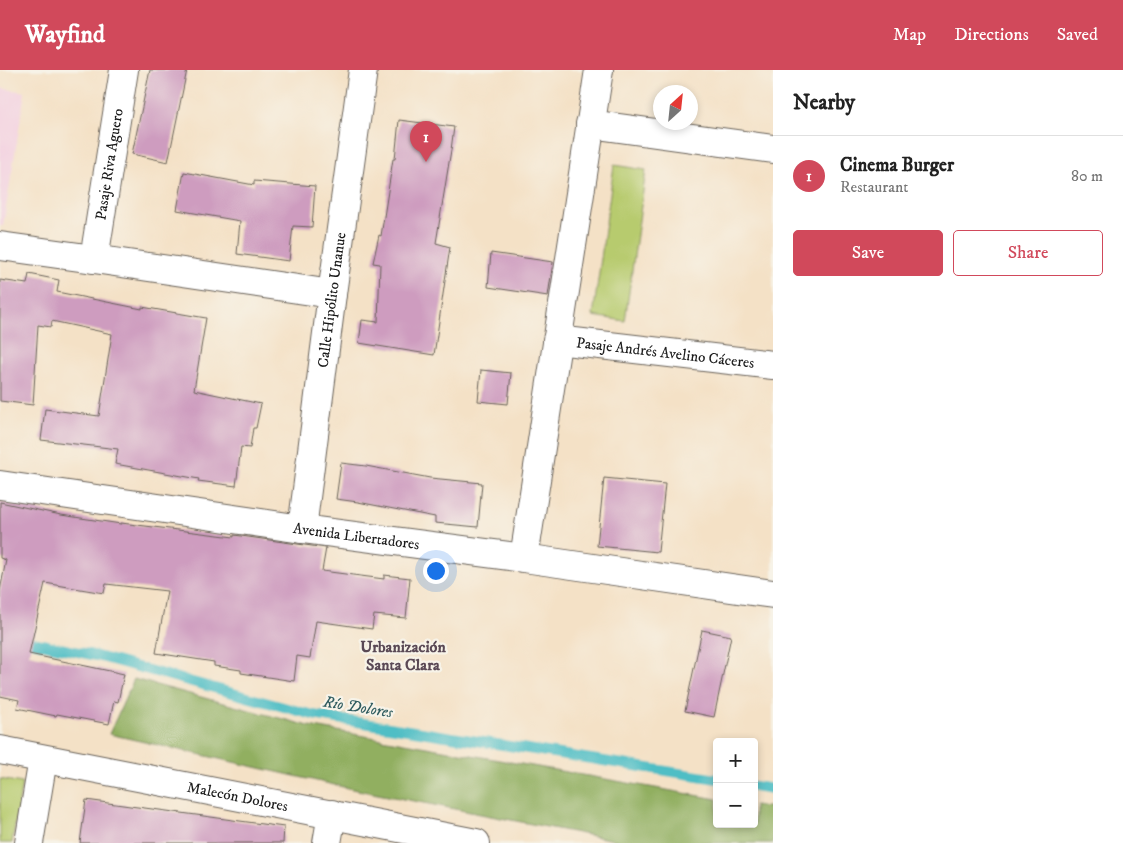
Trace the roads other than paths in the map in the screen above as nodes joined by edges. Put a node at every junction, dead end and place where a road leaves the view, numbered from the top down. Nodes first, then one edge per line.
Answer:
1 (124, 70) edge
2 (363, 70) edge
3 (599, 70) edge
4 (590, 124) junction
5 (773, 149) edge
6 (0, 246) edge
7 (94, 259) junction
8 (332, 294) junction
9 (557, 340) junction
10 (773, 365) edge
11 (0, 485) edge
12 (302, 529) junction
13 (524, 558) junction
14 (773, 594) edge
15 (0, 750) edge
16 (43, 759) junction
17 (332, 814) junction
18 (29, 843) edge
19 (327, 843) edge
20 (476, 843) edge

1 - 7 street, Pasaje Riva Aguero
2 - 8 street, Calle Hipólito Unanue
3 - 4 street
4 - 5 street
4 - 9 street
6 - 7 street
7 - 8 street
8 - 12 street, Calle Hipólito Unanue
9 - 10 street, Pasaje Andrés Avelino Cáceres
9 - 13 street
11 - 12 street, Avenida Libertadores
12 - 13 street, Avenida Libertadores
13 - 14 street, Avenida Libertadores
15 - 16 street, Malecón Dolores
16 - 17 street, Malecón Dolores
16 - 18 street
17 - 19 street
17 - 20 street, Malecón Dolores

